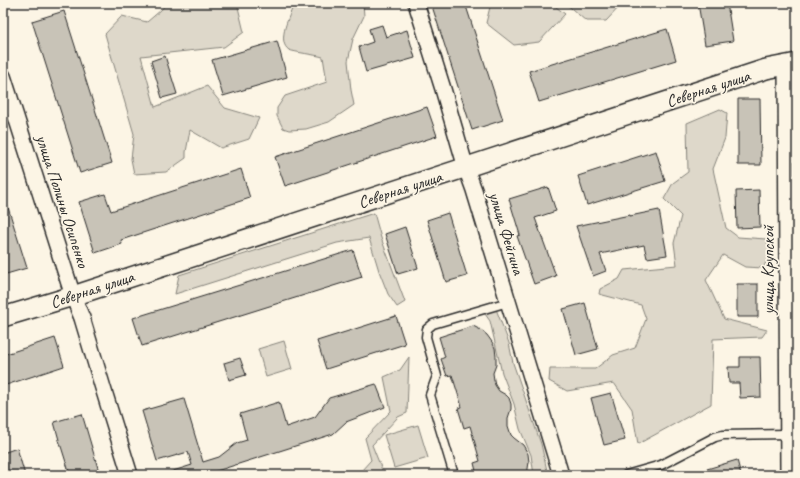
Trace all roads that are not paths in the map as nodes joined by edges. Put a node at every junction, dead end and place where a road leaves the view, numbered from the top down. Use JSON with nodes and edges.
{"nodes":[{"id":1,"x":416,"y":3,"type":"edge"},
{"id":2,"x":791,"y":64,"type":"edge"},
{"id":3,"x":3,"y":76,"type":"edge"},
{"id":4,"x":466,"y":168,"type":"junction"},
{"id":5,"x":73,"y":296,"type":"junction"},
{"id":6,"x":508,"y":302,"type":"junction"},
{"id":7,"x":3,"y":317,"type":"edge"},
{"id":8,"x":788,"y":434,"type":"junction"},
{"id":9,"x":130,"y":475,"type":"edge"},
{"id":10,"x":454,"y":475,"type":"edge"},
{"id":11,"x":561,"y":475,"type":"edge"},
{"id":12,"x":626,"y":475,"type":"edge"},
{"id":13,"x":788,"y":475,"type":"edge"}],
"edges":[{"from":1,"to":4,"type":"street","name":"улица Фейгина"},
{"from":2,"to":4,"type":"street","name":"Северная улица"},
{"from":2,"to":8,"type":"street","name":"улица Крупской"},
{"from":3,"to":5,"type":"street","name":"улица Полины Осипенко"},
{"from":4,"to":5,"type":"street","name":"Северная улица"},
{"from":4,"to":6,"type":"street","name":"улица Фейгина"},
{"from":5,"to":7,"type":"street","name":"Северная улица"},
{"from":5,"to":9,"type":"street","name":"улица Полины Осипенко"},
{"from":6,"to":10,"type":"lane"},
{"from":6,"to":11,"type":"street","name":"улица Фейгина"},
{"from":8,"to":12,"type":"lane"},
{"from":8,"to":13,"type":"street","name":"улица Крупской"}]}
